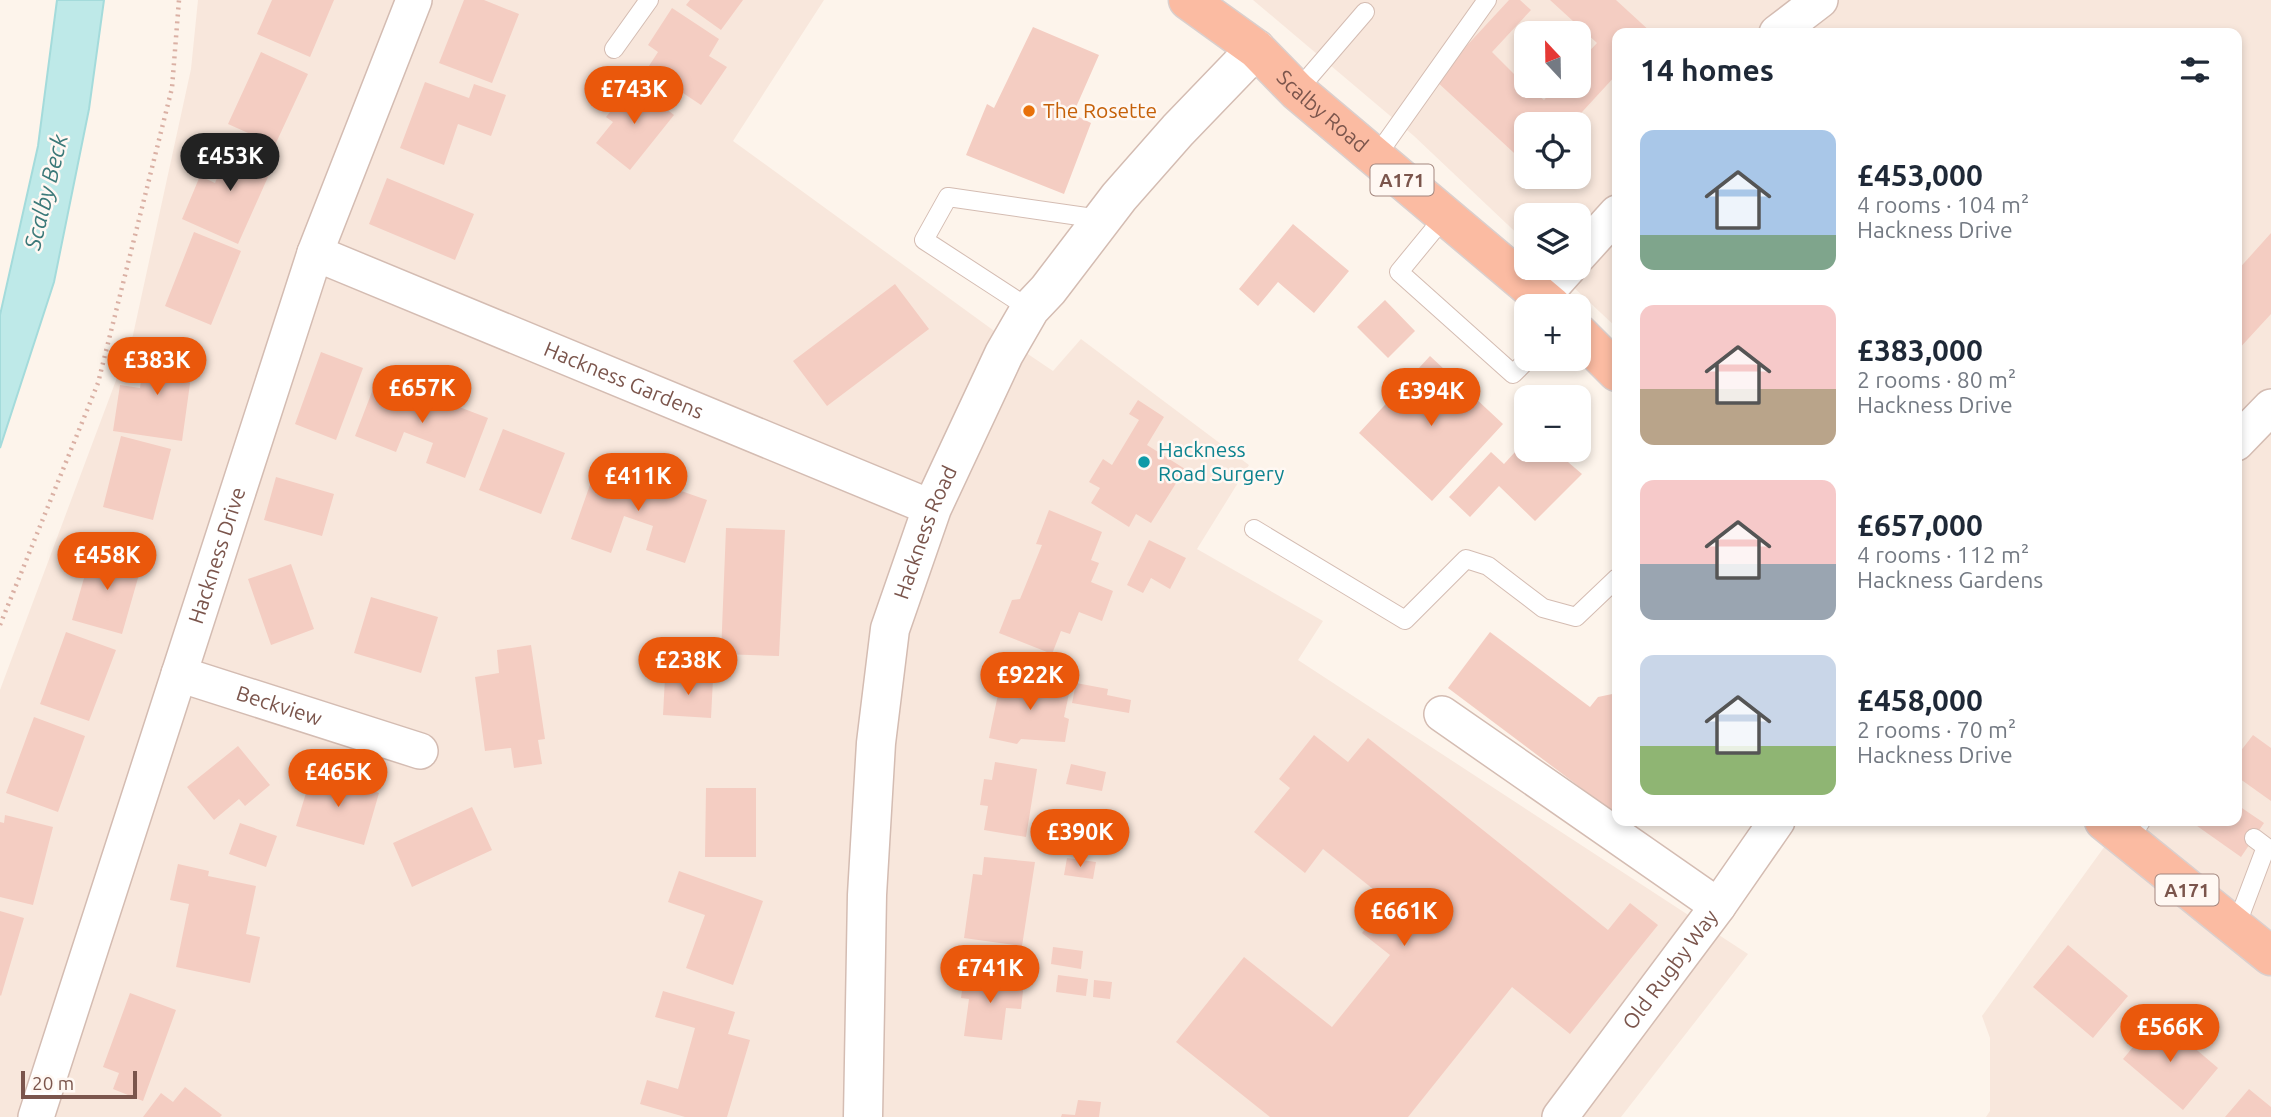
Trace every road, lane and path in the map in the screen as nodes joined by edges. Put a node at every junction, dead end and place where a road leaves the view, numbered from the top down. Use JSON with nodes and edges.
{"nodes":[{"id":1,"x":179,"y":0,"type":"edge"},
{"id":2,"x":414,"y":0,"type":"edge"},
{"id":3,"x":649,"y":0,"type":"edge"},
{"id":4,"x":1188,"y":0,"type":"edge"},
{"id":5,"x":1487,"y":0,"type":"edge"},
{"id":6,"x":1820,"y":0,"type":"edge"},
{"id":7,"x":1365,"y":12,"type":"dead end"},
{"id":8,"x":1785,"y":28,"type":"edge"},
{"id":9,"x":614,"y":49,"type":"dead end"},
{"id":10,"x":1256,"y":49,"type":"junction"},
{"id":11,"x":1297,"y":91,"type":"junction"},
{"id":12,"x":1375,"y":158,"type":"junction"},
{"id":13,"x":1445,"y":216,"type":"junction"},
{"id":14,"x":1100,"y":219,"type":"junction"},
{"id":15,"x":1612,"y":219,"type":"edge"},
{"id":16,"x":1591,"y":242,"type":"edge"},
{"id":17,"x":315,"y":253,"type":"junction"},
{"id":18,"x":1539,"y":294,"type":"edge"},
{"id":19,"x":1030,"y":309,"type":"junction"},
{"id":20,"x":1591,"y":346,"type":"edge"},
{"id":21,"x":1612,"y":367,"type":"edge"},
{"id":22,"x":1516,"y":371,"type":"edge"},
{"id":23,"x":2271,"y":407,"type":"edge"},
{"id":24,"x":2242,"y":437,"type":"edge"},
{"id":25,"x":932,"y":508,"type":"junction"},
{"id":26,"x":1254,"y":529,"type":"dead end"},
{"id":27,"x":1612,"y":583,"type":"edge"},
{"id":28,"x":0,"y":625,"type":"edge"},
{"id":29,"x":179,"y":674,"type":"junction"},
{"id":30,"x":1441,"y":714,"type":"dead end"},
{"id":31,"x":420,"y":751,"type":"dead end"},
{"id":32,"x":1774,"y":826,"type":"edge"},
{"id":33,"x":2124,"y":828,"type":"edge"},
{"id":34,"x":2254,"y":838,"type":"dead end"},
{"id":35,"x":1718,"y":906,"type":"junction"},
{"id":36,"x":2235,"y":929,"type":"junction"},
{"id":37,"x":2271,"y":956,"type":"edge"},
{"id":38,"x":36,"y":1117,"type":"edge"},
{"id":39,"x":863,"y":1117,"type":"edge"},
{"id":40,"x":1560,"y":1117,"type":"edge"}],
"edges":[{"from":1,"to":28,"type":"path"},
{"from":2,"to":17,"type":"street","name":"Hackness Drive"},
{"from":3,"to":9,"type":"lane"},
{"from":4,"to":10,"type":"highway","name":"Scalby Road","number":"A171"},
{"from":5,"to":12,"type":"lane"},
{"from":6,"to":8,"type":"street"},
{"from":7,"to":11,"type":"lane"},
{"from":10,"to":11,"type":"highway","name":"Scalby Road","number":"A171"},
{"from":10,"to":14,"type":"street","name":"Hackness Road"},
{"from":11,"to":12,"type":"highway","name":"Scalby Road","number":"A171"},
{"from":12,"to":13,"type":"highway","name":"Scalby Road","number":"A171"},
{"from":13,"to":18,"type":"highway","name":"Scalby Road","number":"A171"},
{"from":13,"to":22,"type":"lane"},
{"from":14,"to":19,"type":"street","name":"Hackness Road"},
{"from":14,"to":19,"type":"lane"},
{"from":15,"to":16,"type":"street"},
{"from":17,"to":25,"type":"street","name":"Hackness Gardens"},
{"from":17,"to":29,"type":"street","name":"Hackness Drive"},
{"from":19,"to":25,"type":"street","name":"Hackness Road"},
{"from":20,"to":21,"type":"highway"},
{"from":23,"to":24,"type":"street"},
{"from":25,"to":39,"type":"street","name":"Hackness Road"},
{"from":26,"to":27,"type":"lane"},
{"from":29,"to":31,"type":"street","name":"Beckview"},
{"from":29,"to":38,"type":"street","name":"Hackness Drive"},
{"from":30,"to":35,"type":"street"},
{"from":32,"to":35,"type":"street","name":"Old Rugby Way"},
{"from":33,"to":36,"type":"highway","number":"A171"},
{"from":34,"to":36,"type":"lane"},
{"from":35,"to":40,"type":"street","name":"Old Rugby Way"},
{"from":36,"to":37,"type":"highway","number":"A171"}]}
